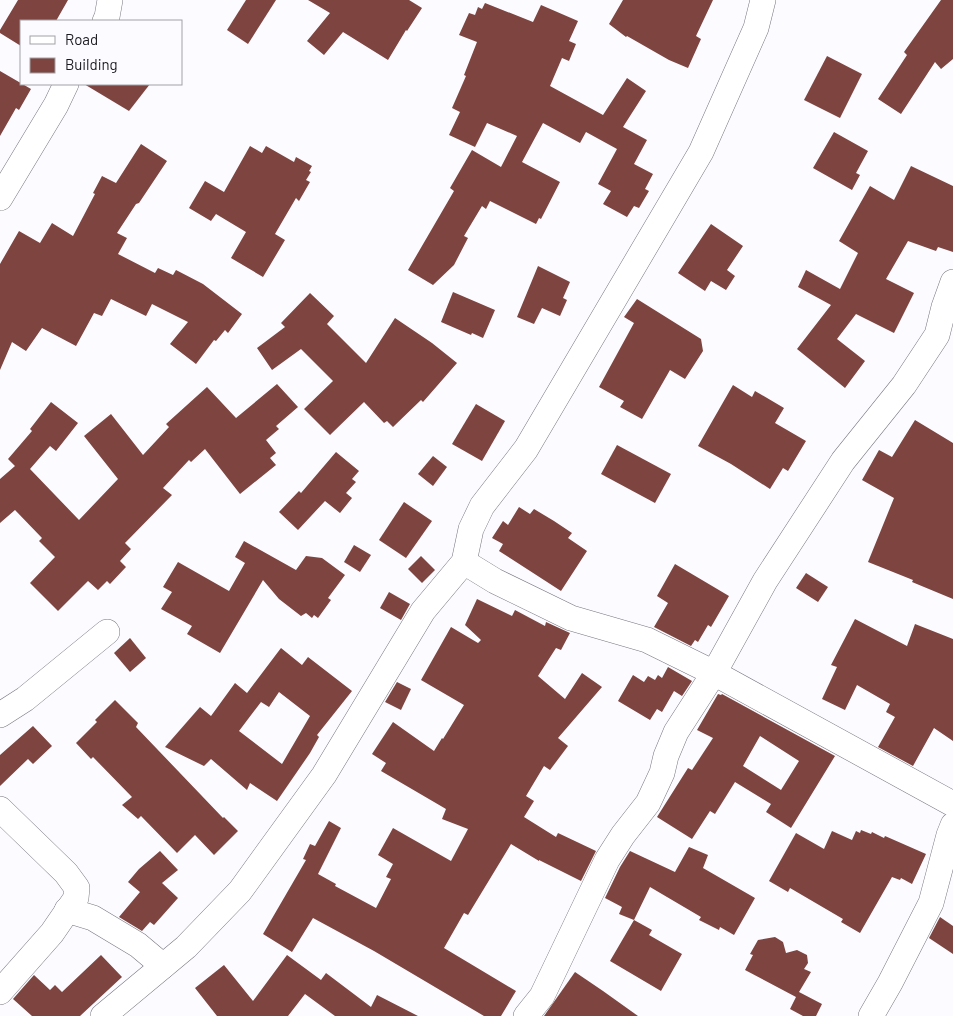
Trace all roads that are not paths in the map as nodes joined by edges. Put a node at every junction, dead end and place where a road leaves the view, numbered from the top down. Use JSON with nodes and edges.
{"nodes":[{"id":1,"x":110,"y":0,"type":"edge"},
{"id":2,"x":764,"y":0,"type":"edge"},
{"id":3,"x":105,"y":20,"type":"edge"},
{"id":4,"x":66,"y":85,"type":"edge"},
{"id":5,"x":0,"y":198,"type":"edge"},
{"id":6,"x":953,"y":282,"type":"edge"},
{"id":7,"x":464,"y":562,"type":"junction"},
{"id":8,"x":107,"y":632,"type":"dead end"},
{"id":9,"x":714,"y":673,"type":"junction"},
{"id":10,"x":0,"y":715,"type":"edge"},
{"id":11,"x":953,"y":804,"type":"edge"},
{"id":12,"x":0,"y":809,"type":"edge"},
{"id":13,"x":953,"y":825,"type":"edge"},
{"id":14,"x":67,"y":910,"type":"junction"},
{"id":15,"x":163,"y":966,"type":"junction"},
{"id":16,"x":0,"y":992,"type":"edge"},
{"id":17,"x":103,"y":1016,"type":"edge"},
{"id":18,"x":526,"y":1016,"type":"edge"},
{"id":19,"x":871,"y":1016,"type":"edge"}],
"edges":[{"from":1,"to":3,"type":"street"},
{"from":2,"to":7,"type":"street"},
{"from":4,"to":5,"type":"street"},
{"from":6,"to":9,"type":"street"},
{"from":7,"to":9,"type":"street"},
{"from":7,"to":15,"type":"street"},
{"from":8,"to":10,"type":"street"},
{"from":9,"to":11,"type":"street"},
{"from":9,"to":18,"type":"street"},
{"from":12,"to":14,"type":"street"},
{"from":13,"to":19,"type":"street"},
{"from":14,"to":15,"type":"street"},
{"from":14,"to":16,"type":"street"},
{"from":15,"to":17,"type":"street"}]}
